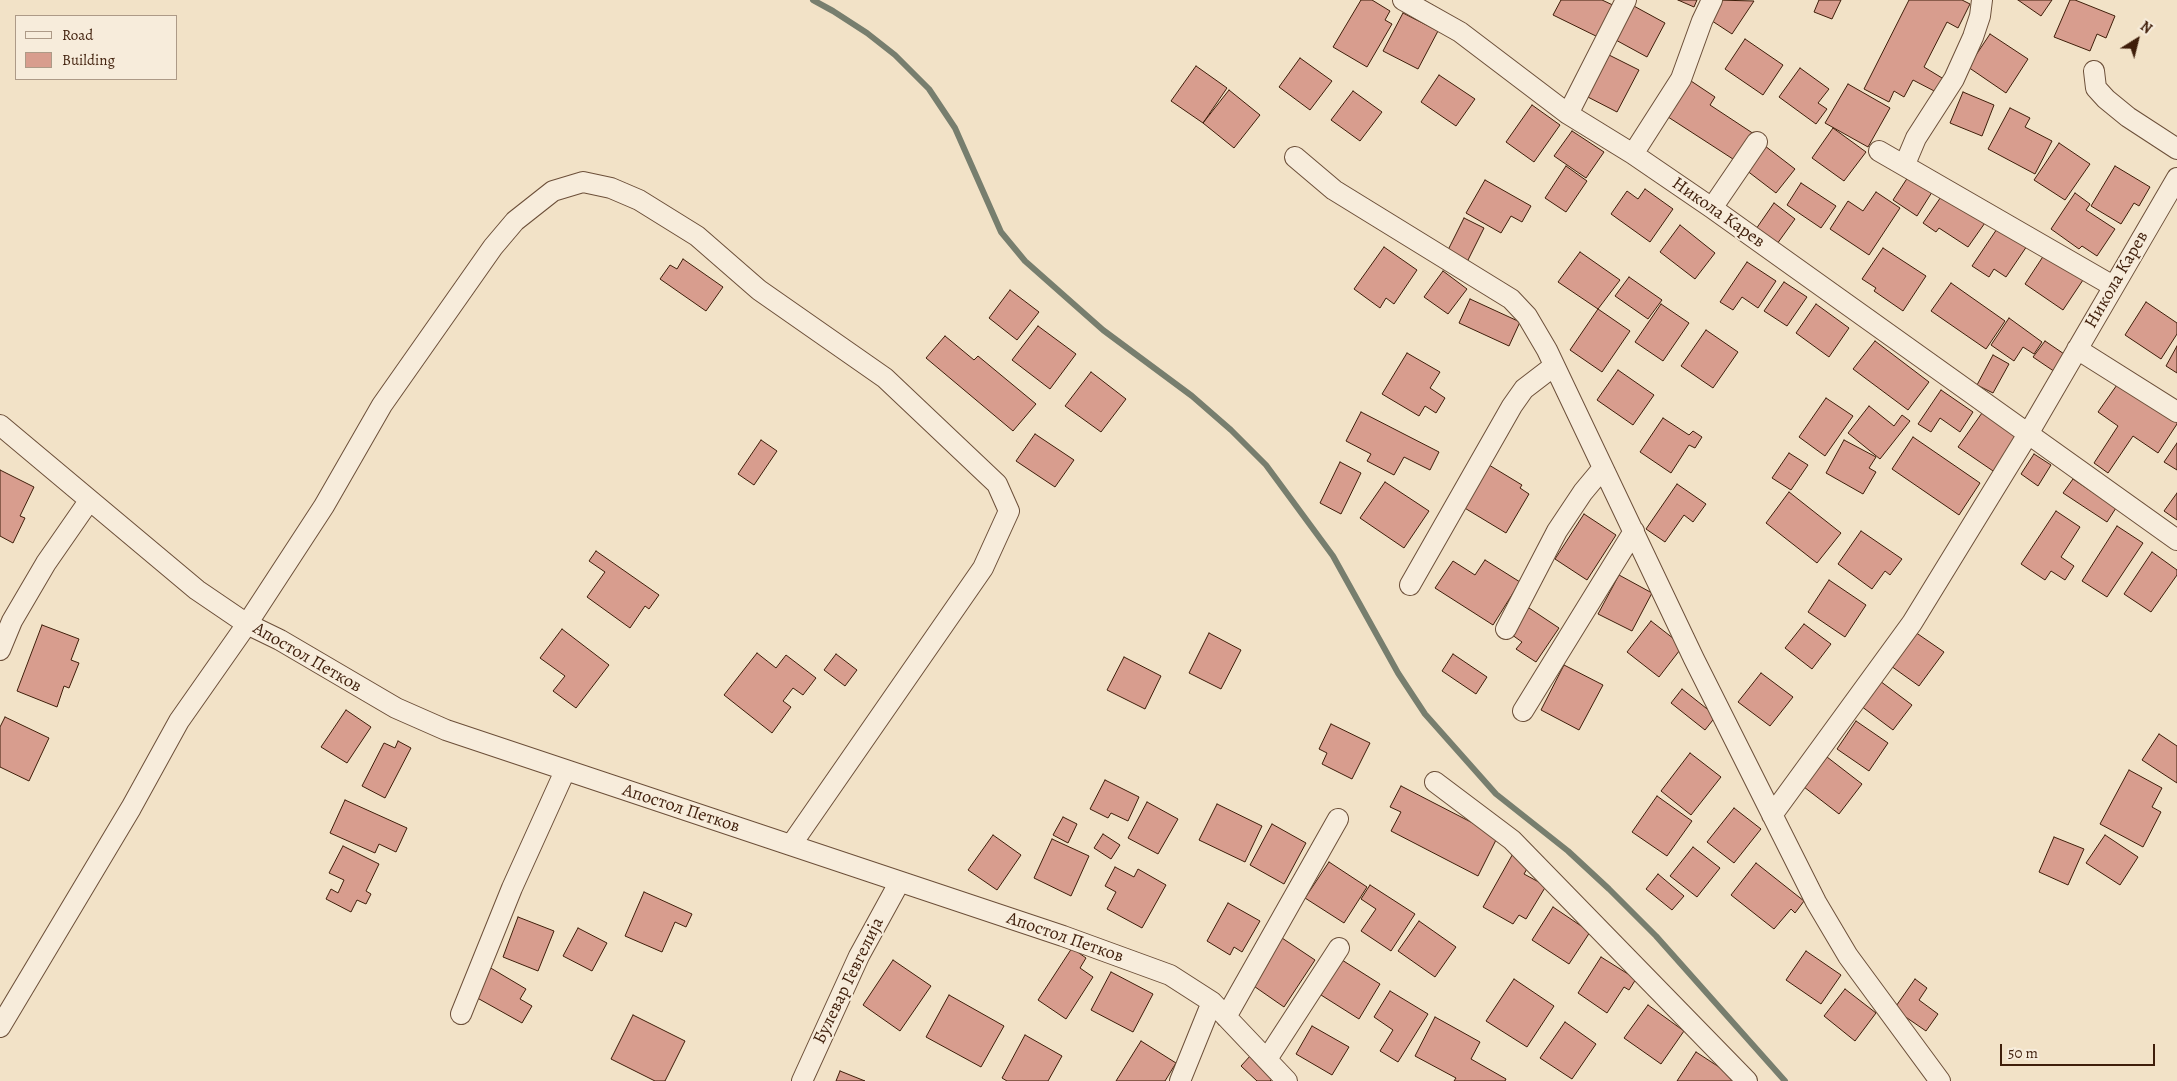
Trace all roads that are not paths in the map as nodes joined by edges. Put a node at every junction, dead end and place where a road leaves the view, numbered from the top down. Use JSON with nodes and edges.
{"nodes":[{"id":1,"x":1403,"y":0,"type":"edge"},
{"id":2,"x":1626,"y":0,"type":"edge"},
{"id":3,"x":1712,"y":0,"type":"edge"},
{"id":4,"x":1982,"y":0,"type":"edge"},
{"id":5,"x":2094,"y":71,"type":"dead end"},
{"id":6,"x":1568,"y":114,"type":"junction"},
{"id":7,"x":1757,"y":142,"type":"dead end"},
{"id":8,"x":2177,"y":149,"type":"edge"},
{"id":9,"x":1879,"y":150,"type":"dead end"},
{"id":10,"x":1633,"y":154,"type":"junction"},
{"id":11,"x":1296,"y":158,"type":"dead end"},
{"id":12,"x":1905,"y":164,"type":"junction"},
{"id":13,"x":2177,"y":178,"type":"edge"},
{"id":14,"x":1712,"y":208,"type":"junction"},
{"id":15,"x":2113,"y":286,"type":"junction"},
{"id":16,"x":2077,"y":349,"type":"junction"},
{"id":17,"x":1554,"y":366,"type":"junction"},
{"id":18,"x":2177,"y":412,"type":"edge"},
{"id":19,"x":0,"y":425,"type":"edge"},
{"id":20,"x":2028,"y":434,"type":"junction"},
{"id":21,"x":1603,"y":468,"type":"junction"},
{"id":22,"x":89,"y":500,"type":"junction"},
{"id":23,"x":1634,"y":531,"type":"junction"},
{"id":24,"x":2177,"y":540,"type":"edge"},
{"id":25,"x":1410,"y":585,"type":"dead end"},
{"id":26,"x":248,"y":624,"type":"junction"},
{"id":27,"x":1506,"y":629,"type":"dead end"},
{"id":28,"x":0,"y":650,"type":"edge"},
{"id":29,"x":1523,"y":711,"type":"dead end"},
{"id":30,"x":565,"y":771,"type":"junction"},
{"id":31,"x":1435,"y":782,"type":"dead end"},
{"id":32,"x":1772,"y":815,"type":"junction"},
{"id":33,"x":1338,"y":819,"type":"dead end"},
{"id":34,"x":791,"y":845,"type":"junction"},
{"id":35,"x":899,"y":883,"type":"junction"},
{"id":36,"x":1339,"y":948,"type":"dead end"},
{"id":37,"x":1212,"y":1002,"type":"junction"},
{"id":38,"x":461,"y":1014,"type":"dead end"},
{"id":39,"x":1226,"y":1017,"type":"junction"},
{"id":40,"x":0,"y":1026,"type":"edge"},
{"id":41,"x":1266,"y":1059,"type":"junction"},
{"id":42,"x":802,"y":1081,"type":"edge"},
{"id":43,"x":1180,"y":1081,"type":"edge"},
{"id":44,"x":1287,"y":1081,"type":"edge"},
{"id":45,"x":1747,"y":1081,"type":"edge"},
{"id":46,"x":1940,"y":1081,"type":"edge"}],
"edges":[{"from":1,"to":6,"type":"street","name":"Никола Карев"},
{"from":2,"to":6,"type":"street"},
{"from":3,"to":10,"type":"street"},
{"from":4,"to":12,"type":"street"},
{"from":5,"to":8,"type":"street"},
{"from":6,"to":10,"type":"street","name":"Никола Карев"},
{"from":7,"to":14,"type":"street"},
{"from":9,"to":12,"type":"street"},
{"from":10,"to":14,"type":"street","name":"Никола Карев"},
{"from":11,"to":17,"type":"street"},
{"from":12,"to":15,"type":"street"},
{"from":13,"to":15,"type":"street","name":"Никола Карев"},
{"from":14,"to":20,"type":"street","name":"Никола Карев"},
{"from":15,"to":16,"type":"street","name":"Никола Карев"},
{"from":16,"to":18,"type":"street"},
{"from":16,"to":20,"type":"street","name":"Никола Карев"},
{"from":17,"to":21,"type":"street"},
{"from":17,"to":25,"type":"street"},
{"from":19,"to":22,"type":"street","name":"Апостол Петков"},
{"from":20,"to":24,"type":"street","name":"Никола Карев"},
{"from":20,"to":32,"type":"street"},
{"from":21,"to":23,"type":"street"},
{"from":21,"to":27,"type":"street"},
{"from":22,"to":26,"type":"street","name":"Апостол Петков"},
{"from":22,"to":28,"type":"street"},
{"from":23,"to":29,"type":"street"},
{"from":23,"to":32,"type":"street"},
{"from":26,"to":30,"type":"street","name":"Апостол Петков"},
{"from":26,"to":34,"type":"street"},
{"from":26,"to":40,"type":"street"},
{"from":30,"to":34,"type":"street","name":"Апостол Петков"},
{"from":30,"to":38,"type":"street"},
{"from":31,"to":45,"type":"street"},
{"from":32,"to":46,"type":"street"},
{"from":33,"to":39,"type":"street"},
{"from":34,"to":35,"type":"street","name":"Апостол Петков"},
{"from":35,"to":37,"type":"street","name":"Апостол Петков"},
{"from":35,"to":42,"type":"street","name":"Булевар Гевгелија"},
{"from":36,"to":41,"type":"street"},
{"from":37,"to":39,"type":"street","name":"Апостол Петков"},
{"from":37,"to":43,"type":"street"},
{"from":39,"to":41,"type":"street","name":"Апостол Петков"},
{"from":41,"to":44,"type":"street","name":"Апостол Петков"}]}
